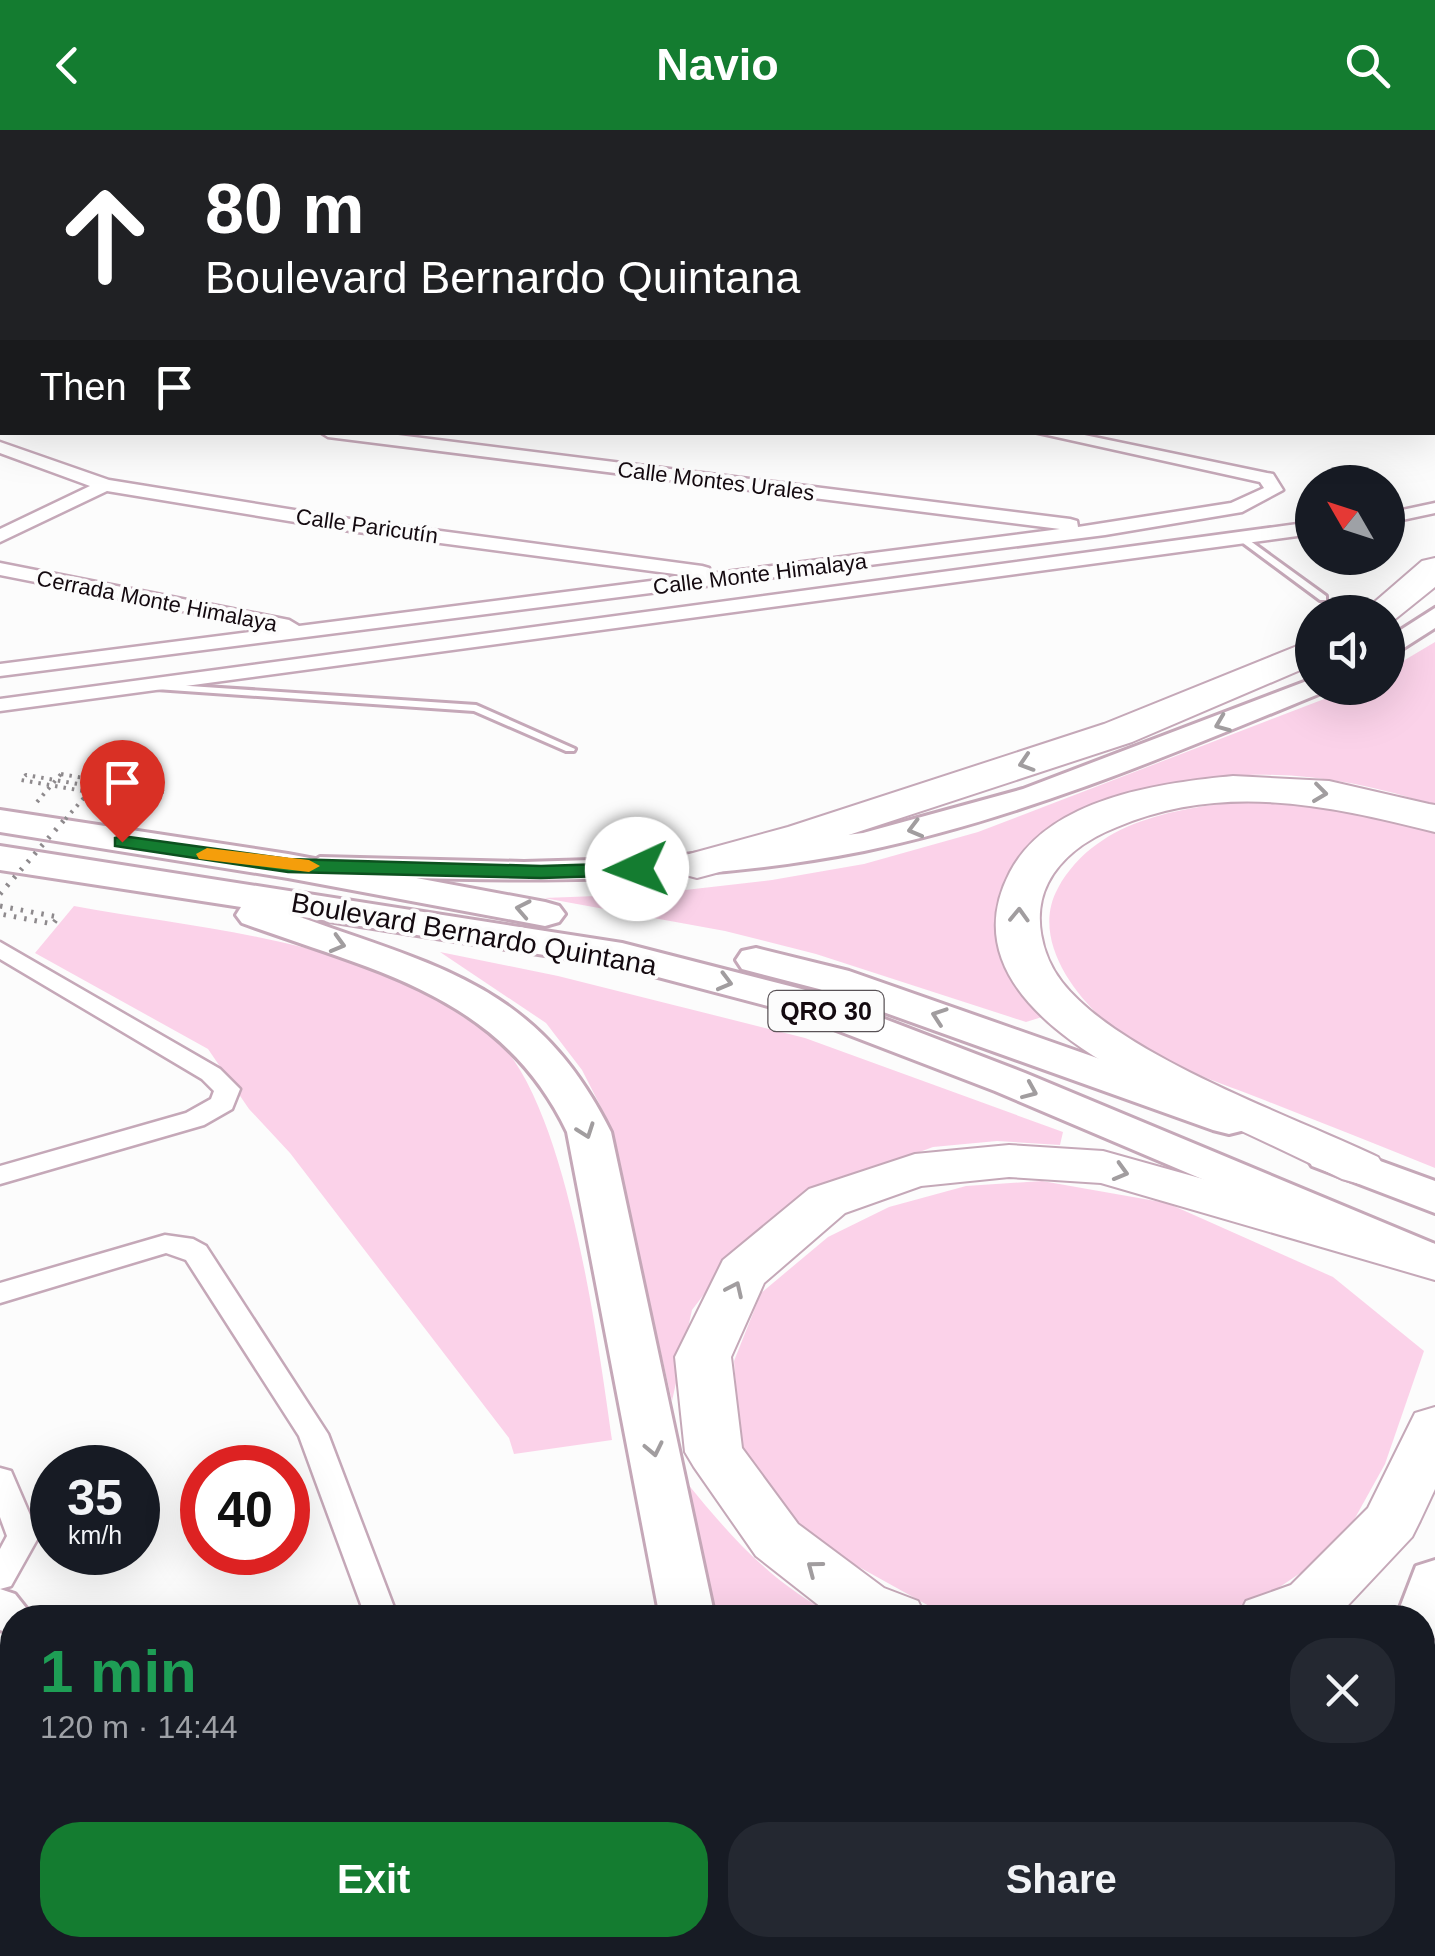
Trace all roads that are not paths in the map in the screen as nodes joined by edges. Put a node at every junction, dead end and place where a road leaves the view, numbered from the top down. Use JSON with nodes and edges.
{"nodes":[{"id":1,"x":352,"y":435,"type":"edge"},
{"id":2,"x":1102,"y":437,"type":"edge"},
{"id":3,"x":0,"y":448,"type":"edge"},
{"id":4,"x":105,"y":485,"type":"junction"},
{"id":5,"x":1435,"y":508,"type":"edge"},
{"id":6,"x":1405,"y":514,"type":"edge"},
{"id":7,"x":1105,"y":529,"type":"junction"},
{"id":8,"x":1295,"y":530,"type":"edge"},
{"id":9,"x":0,"y":536,"type":"edge"},
{"id":10,"x":1242,"y":538,"type":"junction"},
{"id":11,"x":0,"y":569,"type":"edge"},
{"id":12,"x":1435,"y":569,"type":"edge"},
{"id":13,"x":740,"y":576,"type":"junction"},
{"id":14,"x":1319,"y":595,"type":"edge"},
{"id":15,"x":1402,"y":595,"type":"edge"},
{"id":16,"x":1435,"y":616,"type":"edge"},
{"id":17,"x":315,"y":631,"type":"junction"},
{"id":18,"x":1405,"y":638,"type":"edge"},
{"id":19,"x":1295,"y":658,"type":"edge"},
{"id":20,"x":0,"y":670,"type":"edge"},
{"id":21,"x":152,"y":687,"type":"junction"},
{"id":22,"x":1295,"y":694,"type":"edge"},
{"id":23,"x":0,"y":705,"type":"edge"},
{"id":24,"x":570,"y":749,"type":"dead end"},
{"id":25,"x":1435,"y":819,"type":"edge"},
{"id":26,"x":4,"y":830,"type":"edge"},
{"id":27,"x":698,"y":865,"type":"junction"},
{"id":28,"x":288,"y":866,"type":"junction"},
{"id":29,"x":181,"y":886,"type":"junction"},
{"id":30,"x":0,"y":949,"type":"edge"},
{"id":31,"x":1360,"y":1168,"type":"junction"},
{"id":32,"x":0,"y":1175,"type":"edge"},
{"id":33,"x":1435,"y":1198,"type":"edge"},
{"id":34,"x":1435,"y":1262,"type":"edge"},
{"id":35,"x":0,"y":1293,"type":"edge"},
{"id":36,"x":1435,"y":1427,"type":"edge"},
{"id":37,"x":0,"y":1479,"type":"edge"},
{"id":38,"x":0,"y":1577,"type":"edge"},
{"id":39,"x":1435,"y":1580,"type":"edge"},
{"id":40,"x":377,"y":1605,"type":"edge"},
{"id":41,"x":685,"y":1605,"type":"edge"},
{"id":42,"x":862,"y":1605,"type":"edge"},
{"id":43,"x":1304,"y":1605,"type":"edge"},
{"id":44,"x":1427,"y":1605,"type":"edge"}],
"edges":[{"from":1,"to":7,"type":"street","name":"Calle Montes Urales"},
{"from":2,"to":7,"type":"street","name":"Calle Monte Himalaya"},
{"from":3,"to":4,"type":"street","name":"Calle Paricutín"},
{"from":4,"to":9,"type":"street"},
{"from":4,"to":13,"type":"street","name":"Calle Paricutín"},
{"from":5,"to":6,"type":"street"},
{"from":7,"to":13,"type":"street","name":"Calle Monte Himalaya"},
{"from":8,"to":10,"type":"street"},
{"from":10,"to":14,"type":"lane"},
{"from":10,"to":21,"type":"street"},
{"from":11,"to":17,"type":"street","name":"Cerrada Monte Himalaya"},
{"from":12,"to":15,"type":"highway"},
{"from":13,"to":17,"type":"street","name":"Calle Monte Himalaya"},
{"from":16,"to":18,"type":"street"},
{"from":17,"to":20,"type":"street","name":"Calle Monte Himalaya"},
{"from":19,"to":27,"type":"highway","one_way":true},
{"from":21,"to":23,"type":"street"},
{"from":21,"to":24,"type":"lane"},
{"from":22,"to":27,"type":"street","one_way":true},
{"from":31,"to":25,"type":"highway","one_way":true},
{"from":26,"to":28,"type":"highway","name":"Boulevard Bernardo Quintana","number":"QRO 30"},
{"from":26,"to":29,"type":"highway","name":"Boulevard Bernardo Quintana","number":"QRO 30"},
{"from":27,"to":28,"type":"street"},
{"from":31,"to":28,"type":"highway","name":"Boulevard Bernardo Quintana","number":"QRO 30","one_way":true},
{"from":29,"to":34,"type":"highway","name":"Boulevard Bernardo Quintana","number":"QRO 30","one_way":true},
{"from":29,"to":41,"type":"highway","one_way":true},
{"from":30,"to":32,"type":"street"},
{"from":31,"to":33,"type":"highway","name":"Boulevard Bernardo Quintana","number":"QRO 30"},
{"from":42,"to":34,"type":"highway","one_way":true},
{"from":35,"to":40,"type":"street"},
{"from":36,"to":43,"type":"highway"},
{"from":37,"to":38,"type":"street"},
{"from":39,"to":44,"type":"highway"}]}
